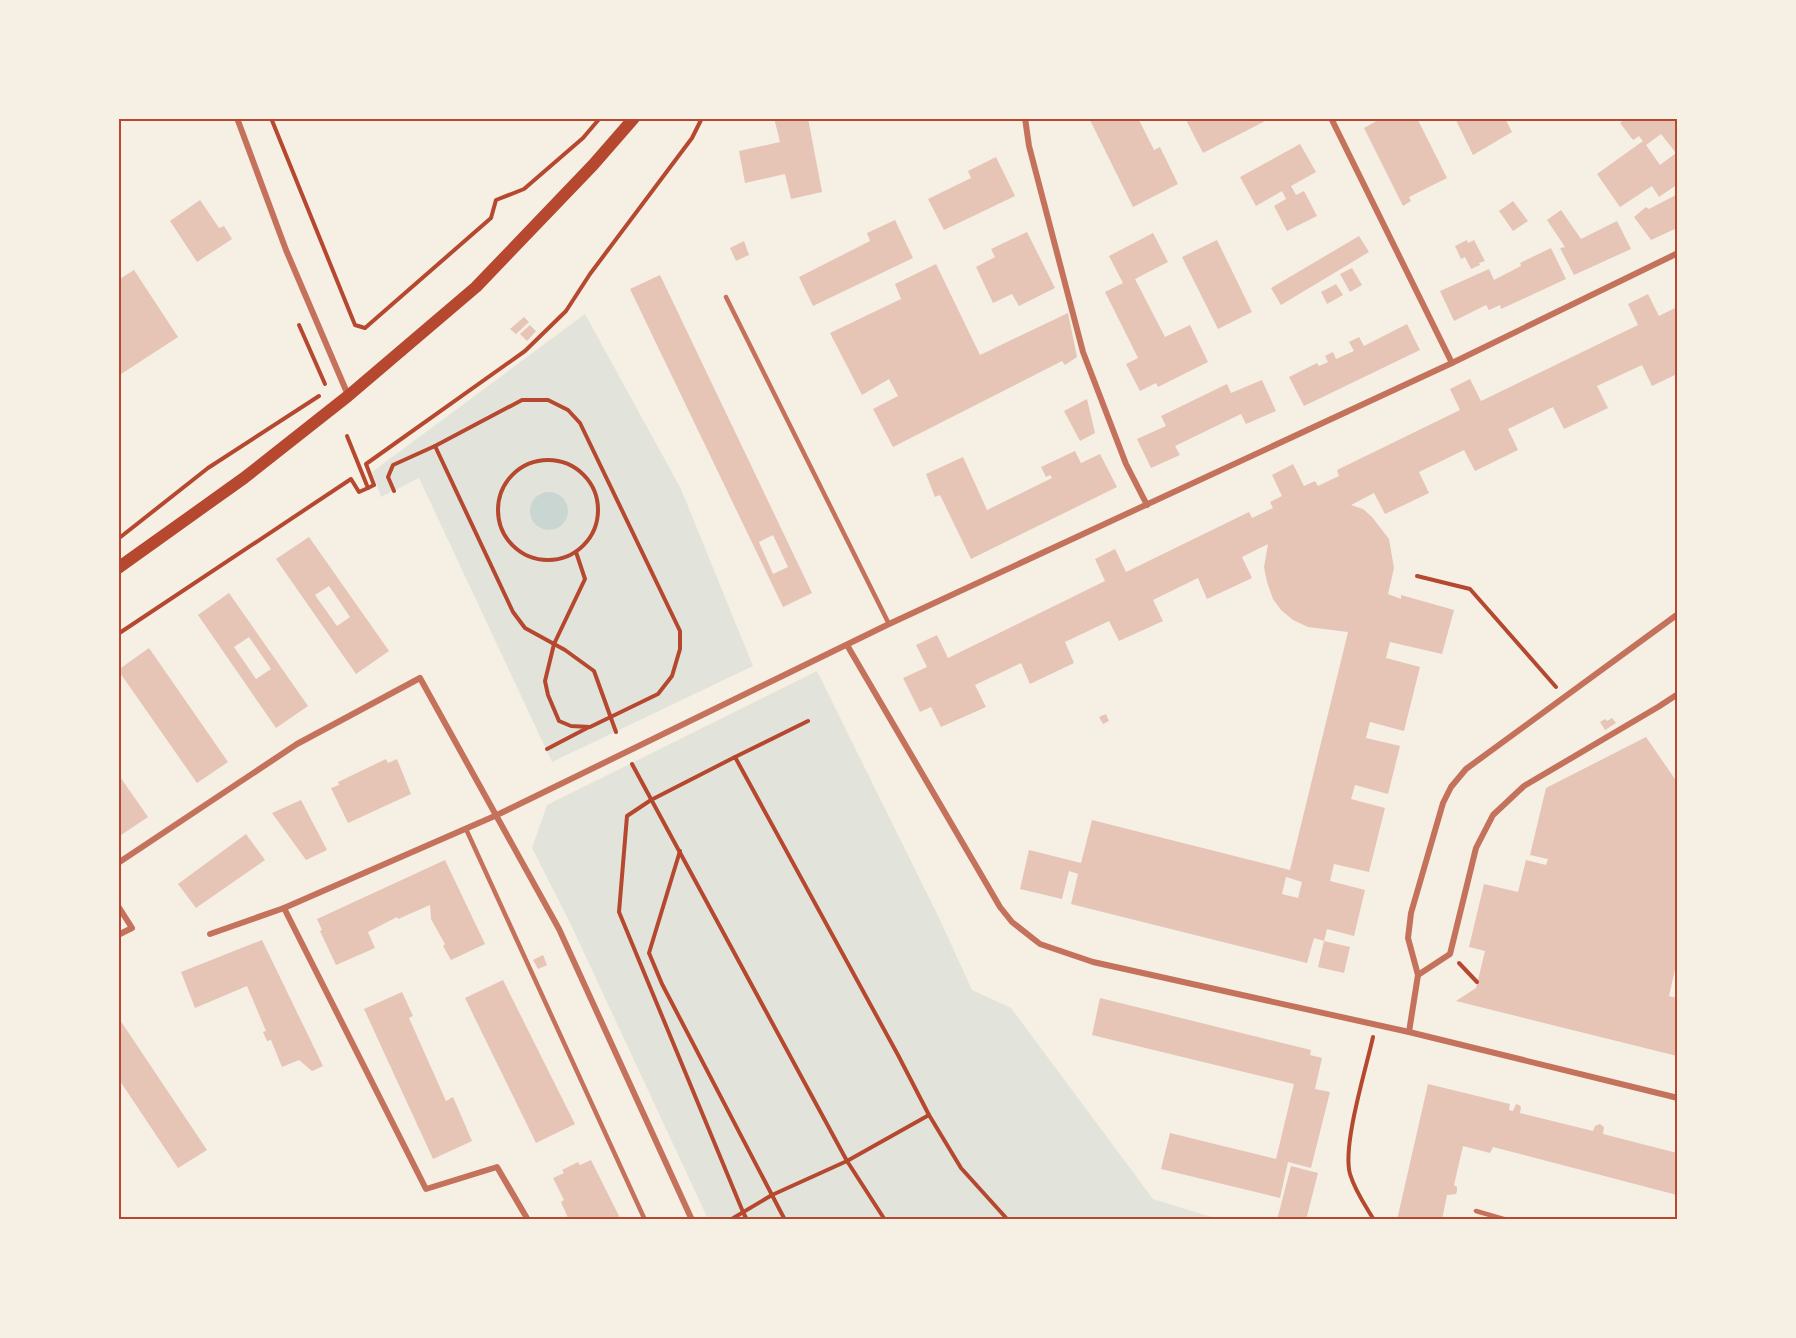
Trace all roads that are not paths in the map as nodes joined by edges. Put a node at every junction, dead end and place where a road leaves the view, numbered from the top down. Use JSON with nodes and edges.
{"nodes":[{"id":1,"x":237,"y":118,"type":"edge"},
{"id":2,"x":634,"y":118,"type":"edge"},
{"id":3,"x":1025,"y":118,"type":"edge"},
{"id":4,"x":1331,"y":118,"type":"edge"},
{"id":5,"x":1677,"y":253,"type":"edge"},
{"id":6,"x":726,"y":297,"type":"dead end"},
{"id":7,"x":1452,"y":363,"type":"junction"},
{"id":8,"x":348,"y":396,"type":"junction"},
{"id":9,"x":1147,"y":505,"type":"junction"},
{"id":10,"x":118,"y":568,"type":"edge"},
{"id":11,"x":1677,"y":614,"type":"edge"},
{"id":12,"x":889,"y":624,"type":"junction"},
{"id":13,"x":847,"y":645,"type":"junction"},
{"id":14,"x":1677,"y":694,"type":"edge"},
{"id":15,"x":497,"y":815,"type":"junction"},
{"id":16,"x":466,"y":829,"type":"junction"},
{"id":17,"x":118,"y":863,"type":"edge"},
{"id":18,"x":118,"y":906,"type":"edge"},
{"id":19,"x":284,"y":908,"type":"junction"},
{"id":20,"x":210,"y":934,"type":"dead end"},
{"id":21,"x":118,"y":935,"type":"edge"},
{"id":22,"x":1418,"y":975,"type":"junction"},
{"id":23,"x":1409,"y":1032,"type":"junction"},
{"id":24,"x":1677,"y":1098,"type":"edge"},
{"id":25,"x":1476,"y":1211,"type":"dead end"},
{"id":26,"x":528,"y":1220,"type":"edge"},
{"id":27,"x":645,"y":1220,"type":"edge"},
{"id":28,"x":692,"y":1220,"type":"edge"},
{"id":29,"x":1507,"y":1220,"type":"edge"}],
"edges":[{"from":1,"to":8,"type":"street"},
{"from":2,"to":8,"type":"main road"},
{"from":3,"to":9,"type":"street"},
{"from":4,"to":7,"type":"street"},
{"from":5,"to":7,"type":"street"},
{"from":6,"to":12,"type":"lane"},
{"from":7,"to":9,"type":"street"},
{"from":8,"to":10,"type":"main road"},
{"from":9,"to":12,"type":"street"},
{"from":11,"to":22,"type":"street"},
{"from":12,"to":13,"type":"street"},
{"from":13,"to":15,"type":"street"},
{"from":13,"to":23,"type":"street"},
{"from":14,"to":22,"type":"street"},
{"from":15,"to":16,"type":"street"},
{"from":15,"to":17,"type":"street"},
{"from":15,"to":28,"type":"street"},
{"from":16,"to":19,"type":"street"},
{"from":16,"to":27,"type":"lane"},
{"from":18,"to":21,"type":"street"},
{"from":19,"to":20,"type":"street"},
{"from":19,"to":26,"type":"street"},
{"from":22,"to":23,"type":"street"},
{"from":23,"to":24,"type":"street"},
{"from":25,"to":29,"type":"lane"}]}
